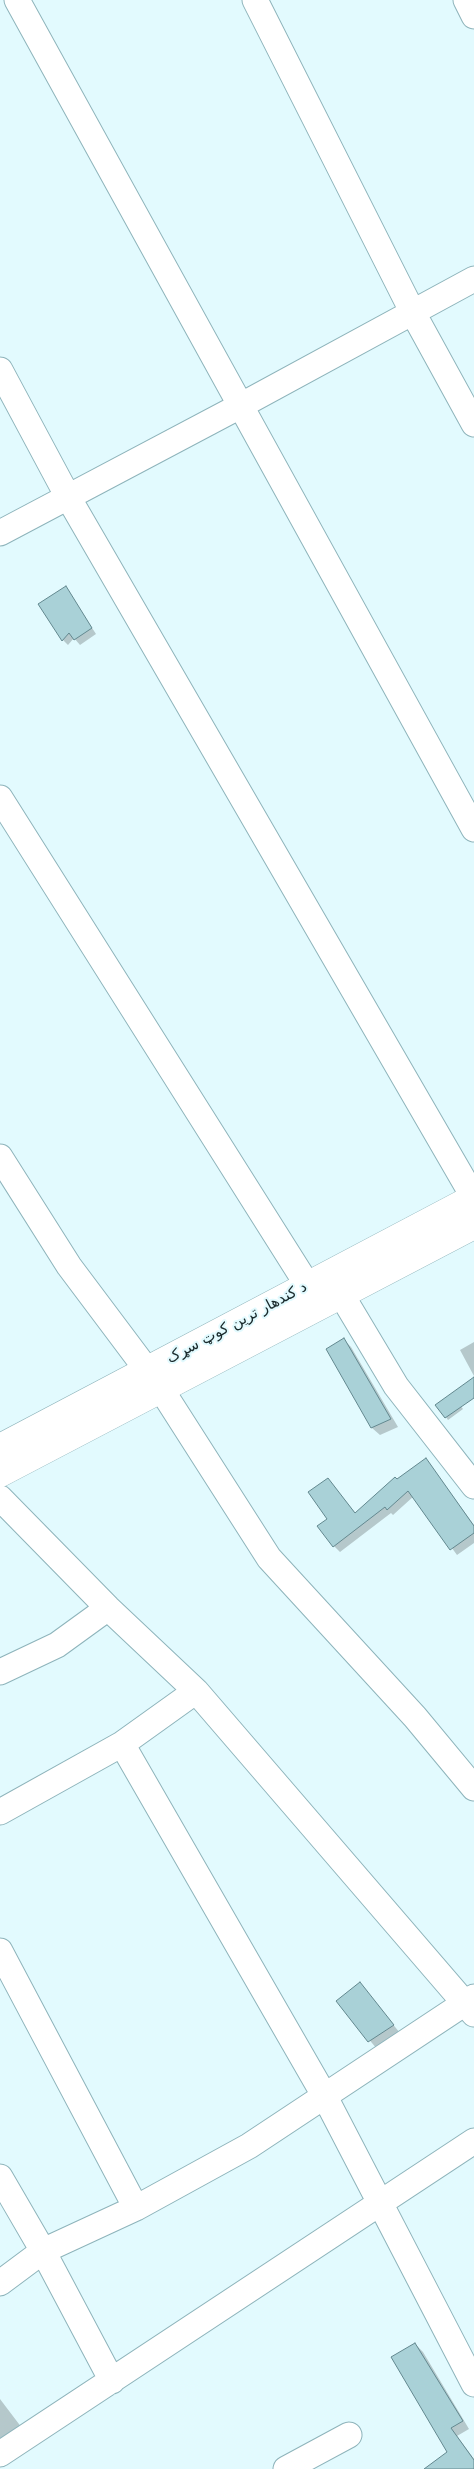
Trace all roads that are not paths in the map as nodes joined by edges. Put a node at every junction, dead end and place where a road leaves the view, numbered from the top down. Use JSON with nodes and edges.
{"nodes":[{"id":1,"x":17,"y":0,"type":"edge"},
{"id":2,"x":255,"y":0,"type":"edge"},
{"id":3,"x":466,"y":0,"type":"edge"},
{"id":4,"x":474,"y":16,"type":"edge"},
{"id":5,"x":474,"y":279,"type":"edge"},
{"id":6,"x":412,"y":311,"type":"junction"},
{"id":7,"x":0,"y":370,"type":"edge"},
{"id":8,"x":240,"y":406,"type":"junction"},
{"id":9,"x":474,"y":424,"type":"edge"},
{"id":10,"x":68,"y":497,"type":"junction"},
{"id":11,"x":0,"y":533,"type":"edge"},
{"id":12,"x":0,"y":798,"type":"edge"},
{"id":13,"x":474,"y":829,"type":"edge"},
{"id":14,"x":0,"y":1157,"type":"edge"},
{"id":15,"x":474,"y":1198,"type":"edge"},
{"id":16,"x":474,"y":1225,"type":"edge"},
{"id":17,"x":383,"y":1259,"type":"junction"},
{"id":18,"x":308,"y":1286,"type":"junction"},
{"id":19,"x":341,"y":1294,"type":"junction"},
{"id":20,"x":154,"y":1380,"type":"junction"},
{"id":21,"x":0,"y":1448,"type":"edge"},
{"id":22,"x":0,"y":1473,"type":"edge"},
{"id":23,"x":474,"y":1486,"type":"edge"},
{"id":24,"x":0,"y":1498,"type":"edge"},
{"id":25,"x":108,"y":1608,"type":"junction"},
{"id":26,"x":0,"y":1672,"type":"edge"},
{"id":27,"x":196,"y":1690,"type":"junction"},
{"id":28,"x":122,"y":1744,"type":"junction"},
{"id":29,"x":474,"y":1788,"type":"edge"},
{"id":30,"x":0,"y":1812,"type":"edge"},
{"id":31,"x":0,"y":1951,"type":"edge"},
{"id":32,"x":471,"y":2005,"type":"edge"},
{"id":33,"x":324,"y":2095,"type":"junction"},
{"id":34,"x":474,"y":2141,"type":"edge"},
{"id":35,"x":0,"y":2177,"type":"edge"},
{"id":36,"x":380,"y":2204,"type":"junction"},
{"id":37,"x":136,"y":2208,"type":"junction"},
{"id":38,"x":43,"y":2251,"type":"junction"},
{"id":39,"x":0,"y":2283,"type":"edge"},
{"id":40,"x":112,"y":2381,"type":"junction"},
{"id":41,"x":474,"y":2384,"type":"edge"},
{"id":42,"x":349,"y":2435,"type":"dead end"},
{"id":43,"x":0,"y":2454,"type":"edge"},
{"id":44,"x":286,"y":2469,"type":"edge"}],
"edges":[{"from":1,"to":8,"type":"street"},
{"from":2,"to":6,"type":"street"},
{"from":3,"to":4,"type":"street"},
{"from":5,"to":6,"type":"street"},
{"from":6,"to":8,"type":"street"},
{"from":6,"to":9,"type":"street"},
{"from":7,"to":10,"type":"street"},
{"from":8,"to":10,"type":"street"},
{"from":8,"to":13,"type":"street"},
{"from":10,"to":11,"type":"street"},
{"from":10,"to":15,"type":"street"},
{"from":12,"to":18,"type":"street"},
{"from":14,"to":20,"type":"street"},
{"from":15,"to":17,"type":"main road","name":"د کندهار ترين کوټ سړک"},
{"from":16,"to":17,"type":"main road","name":"د کندهار ترين کوټ سړک"},
{"from":17,"to":18,"type":"main road","name":"د کندهار ترين کوټ سړک"},
{"from":17,"to":19,"type":"main road","name":"د کندهار ترين کوټ سړک"},
{"from":18,"to":20,"type":"main road","name":"د کندهار ترين کوټ سړک"},
{"from":19,"to":20,"type":"main road","name":"د کندهار ترين کوټ سړک"},
{"from":19,"to":23,"type":"street"},
{"from":20,"to":21,"type":"main road","name":"د کندهار ترين کوټ سړک"},
{"from":20,"to":22,"type":"main road","name":"د کندهار ترين کوټ سړک"},
{"from":20,"to":29,"type":"street"},
{"from":24,"to":25,"type":"street"},
{"from":25,"to":26,"type":"street"},
{"from":25,"to":27,"type":"street"},
{"from":27,"to":28,"type":"street"},
{"from":27,"to":32,"type":"street"},
{"from":28,"to":30,"type":"street"},
{"from":28,"to":33,"type":"street"},
{"from":31,"to":37,"type":"street"},
{"from":32,"to":33,"type":"street"},
{"from":33,"to":36,"type":"street"},
{"from":33,"to":37,"type":"street"},
{"from":34,"to":36,"type":"street"},
{"from":35,"to":38,"type":"street"},
{"from":36,"to":40,"type":"street"},
{"from":36,"to":41,"type":"street"},
{"from":37,"to":38,"type":"street"},
{"from":38,"to":39,"type":"street"},
{"from":38,"to":40,"type":"street"},
{"from":40,"to":43,"type":"street"},
{"from":42,"to":44,"type":"street"}]}
